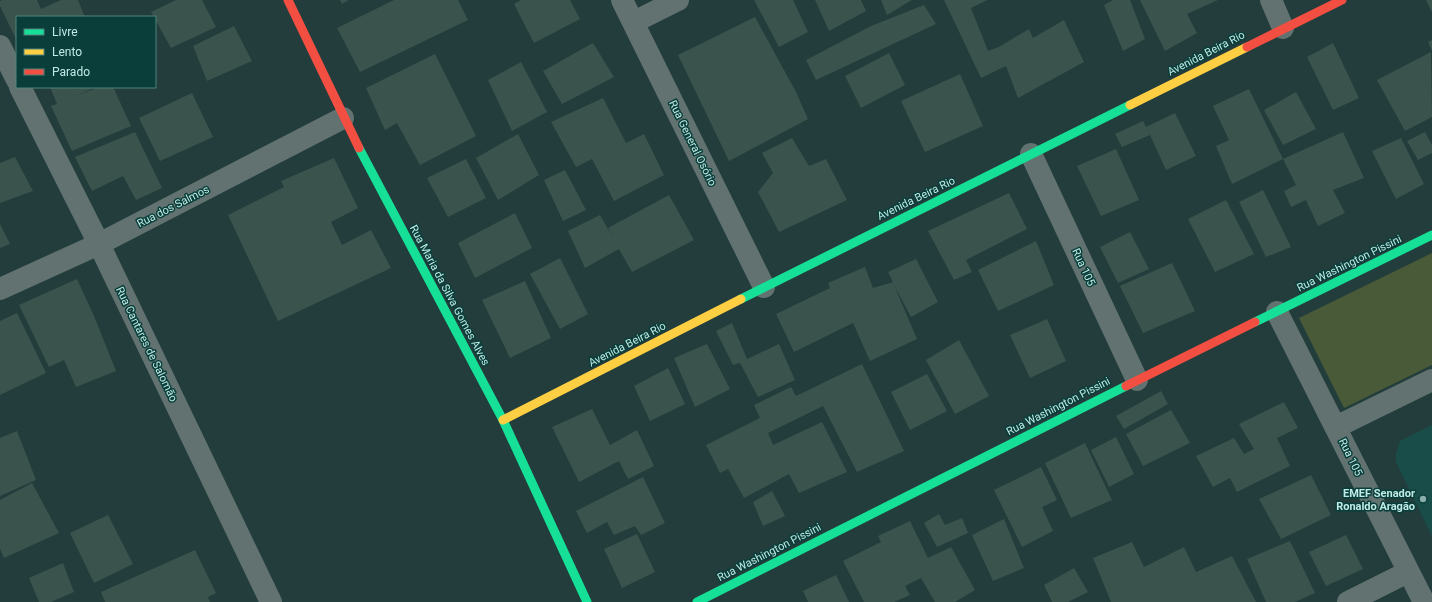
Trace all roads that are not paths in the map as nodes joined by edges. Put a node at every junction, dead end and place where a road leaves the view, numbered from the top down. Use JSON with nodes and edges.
{"nodes":[{"id":1,"x":288,"y":0,"type":"edge"},
{"id":2,"x":622,"y":0,"type":"edge"},
{"id":3,"x":678,"y":0,"type":"edge"},
{"id":4,"x":1271,"y":0,"type":"edge"},
{"id":5,"x":1342,"y":0,"type":"edge"},
{"id":6,"x":634,"y":22,"type":"junction"},
{"id":7,"x":1283,"y":28,"type":"junction"},
{"id":8,"x":0,"y":46,"type":"edge"},
{"id":9,"x":16,"y":78,"type":"edge"},
{"id":10,"x":21,"y":88,"type":"edge"},
{"id":11,"x":344,"y":118,"type":"junction"},
{"id":12,"x":1031,"y":154,"type":"junction"},
{"id":13,"x":1432,"y":235,"type":"edge"},
{"id":14,"x":99,"y":244,"type":"junction"},
{"id":15,"x":764,"y":287,"type":"junction"},
{"id":16,"x":0,"y":289,"type":"edge"},
{"id":17,"x":1277,"y":312,"type":"junction"},
{"id":18,"x":1137,"y":380,"type":"junction"},
{"id":19,"x":1432,"y":380,"type":"edge"},
{"id":20,"x":503,"y":420,"type":"junction"},
{"id":21,"x":1336,"y":428,"type":"junction"},
{"id":22,"x":1408,"y":572,"type":"junction"},
{"id":23,"x":271,"y":602,"type":"edge"},
{"id":24,"x":587,"y":602,"type":"edge"},
{"id":25,"x":697,"y":602,"type":"edge"},
{"id":26,"x":1348,"y":602,"type":"edge"},
{"id":27,"x":1424,"y":602,"type":"edge"}],
"edges":[{"from":1,"to":11,"type":"street","name":"Rua Maria da Silva Gomes Alves"},
{"from":2,"to":6,"type":"street","name":"Rua General Osório"},
{"from":3,"to":6,"type":"street"},
{"from":4,"to":7,"type":"street"},
{"from":5,"to":7,"type":"street","name":"Avenida Beira Rio"},
{"from":6,"to":15,"type":"street","name":"Rua General Osório"},
{"from":7,"to":12,"type":"street","name":"Avenida Beira Rio"},
{"from":8,"to":9,"type":"street"},
{"from":10,"to":14,"type":"street","name":"Rua Cantares de Salomão"},
{"from":11,"to":14,"type":"street","name":"Rua dos Salmos"},
{"from":11,"to":20,"type":"street","name":"Rua Maria da Silva Gomes Alves"},
{"from":12,"to":15,"type":"street","name":"Avenida Beira Rio"},
{"from":12,"to":18,"type":"street","name":"Rua 105"},
{"from":13,"to":17,"type":"street","name":"Rua Washington Pissini"},
{"from":14,"to":16,"type":"street","name":"Rua dos Salmos"},
{"from":14,"to":23,"type":"street","name":"Rua Cantares de Salomão"},
{"from":15,"to":20,"type":"street","name":"Avenida Beira Rio"},
{"from":17,"to":18,"type":"street","name":"Rua Washington Pissini"},
{"from":17,"to":21,"type":"street","name":"Rua 105"},
{"from":18,"to":25,"type":"street","name":"Rua Washington Pissini"},
{"from":19,"to":21,"type":"street"},
{"from":20,"to":24,"type":"street","name":"Rua Maria da Silva Gomes Alves"},
{"from":21,"to":22,"type":"street","name":"Rua 105"},
{"from":22,"to":26,"type":"street"},
{"from":22,"to":27,"type":"street","name":"Rua 105"}]}
